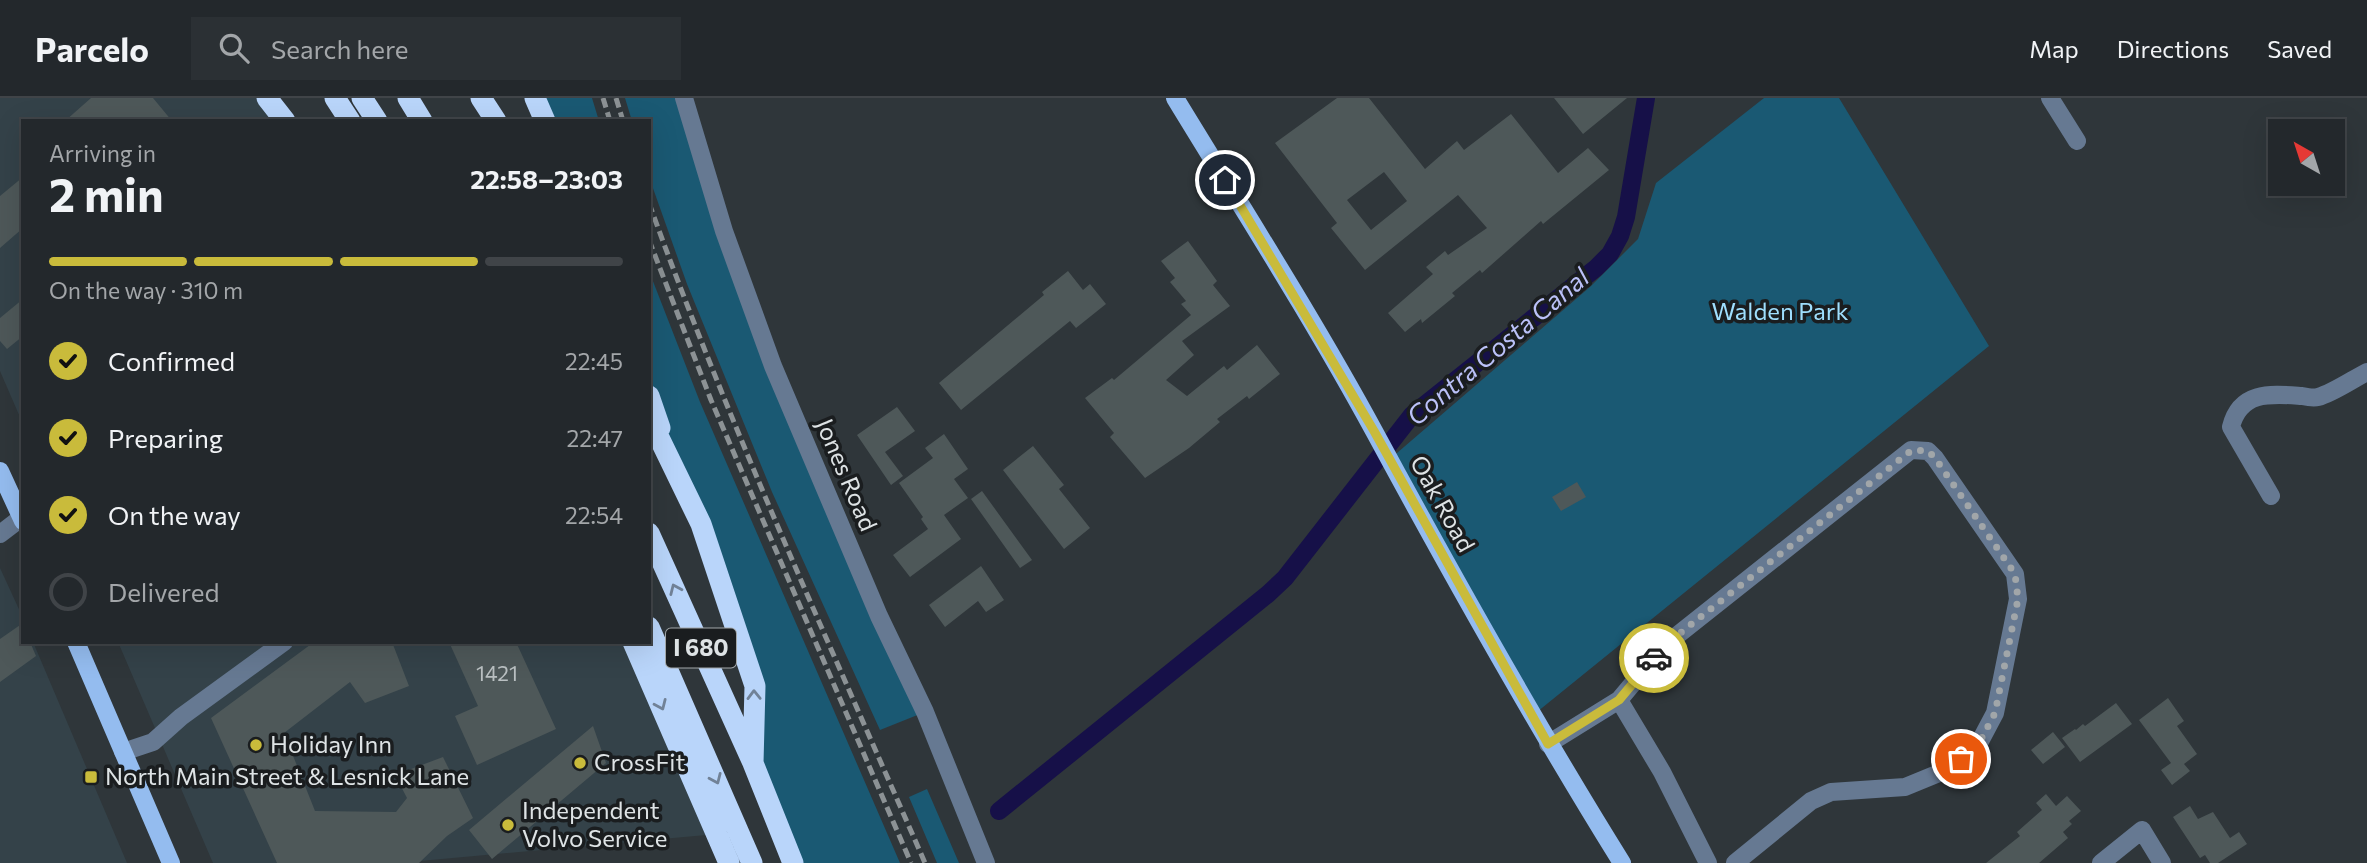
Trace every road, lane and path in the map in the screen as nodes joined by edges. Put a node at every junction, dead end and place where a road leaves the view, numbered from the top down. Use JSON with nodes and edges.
{"nodes":[{"id":1,"x":267,"y":98,"type":"edge"},
{"id":2,"x":335,"y":98,"type":"edge"},
{"id":3,"x":362,"y":98,"type":"edge"},
{"id":4,"x":408,"y":98,"type":"edge"},
{"id":5,"x":481,"y":98,"type":"edge"},
{"id":6,"x":535,"y":98,"type":"edge"},
{"id":7,"x":684,"y":98,"type":"edge"},
{"id":8,"x":1175,"y":98,"type":"edge"},
{"id":9,"x":2050,"y":98,"type":"edge"},
{"id":10,"x":283,"y":119,"type":"edge"},
{"id":11,"x":349,"y":119,"type":"edge"},
{"id":12,"x":376,"y":119,"type":"edge"},
{"id":13,"x":421,"y":119,"type":"edge"},
{"id":14,"x":495,"y":119,"type":"edge"},
{"id":15,"x":544,"y":119,"type":"edge"},
{"id":16,"x":2077,"y":141,"type":"dead end"},
{"id":17,"x":2367,"y":372,"type":"edge"},
{"id":18,"x":651,"y":402,"type":"edge"},
{"id":19,"x":651,"y":421,"type":"edge"},
{"id":20,"x":670,"y":459,"type":"junction"},
{"id":21,"x":0,"y":471,"type":"edge"},
{"id":22,"x":2271,"y":496,"type":"dead end"},
{"id":23,"x":21,"y":518,"type":"edge"},
{"id":24,"x":21,"y":521,"type":"edge"},
{"id":25,"x":0,"y":534,"type":"edge"},
{"id":26,"x":651,"y":537,"type":"edge"},
{"id":27,"x":651,"y":632,"type":"edge"},
{"id":28,"x":77,"y":644,"type":"edge"},
{"id":29,"x":281,"y":644,"type":"edge"},
{"id":30,"x":634,"y":644,"type":"edge"},
{"id":31,"x":1619,"y":700,"type":"junction"},
{"id":32,"x":1548,"y":744,"type":"junction"},
{"id":33,"x":123,"y":752,"type":"junction"},
{"id":34,"x":752,"y":763,"type":"junction"},
{"id":35,"x":172,"y":863,"type":"edge"},
{"id":36,"x":729,"y":863,"type":"edge"},
{"id":37,"x":752,"y":863,"type":"edge"},
{"id":38,"x":793,"y":863,"type":"edge"},
{"id":39,"x":986,"y":863,"type":"edge"},
{"id":40,"x":1622,"y":863,"type":"edge"},
{"id":41,"x":1708,"y":863,"type":"edge"},
{"id":42,"x":1735,"y":863,"type":"edge"},
{"id":43,"x":2101,"y":863,"type":"edge"},
{"id":44,"x":2162,"y":863,"type":"edge"}],
"edges":[{"from":1,"to":10,"type":"highway"},
{"from":2,"to":11,"type":"highway"},
{"from":3,"to":12,"type":"highway"},
{"from":4,"to":13,"type":"highway"},
{"from":5,"to":14,"type":"highway"},
{"from":6,"to":15,"type":"highway"},
{"from":7,"to":39,"type":"street","name":"Jones Road"},
{"from":8,"to":32,"type":"main road","name":"Oak Road"},
{"from":9,"to":16,"type":"street"},
{"from":17,"to":22,"type":"street"},
{"from":18,"to":20,"type":"highway"},
{"from":19,"to":20,"type":"highway"},
{"from":34,"to":20,"type":"highway","one_way":true},
{"from":21,"to":23,"type":"main road"},
{"from":24,"to":25,"type":"street"},
{"from":34,"to":26,"type":"highway","number":"I 680","one_way":true},
{"from":27,"to":37,"type":"highway","number":"I 680","one_way":true},
{"from":28,"to":33,"type":"main road"},
{"from":29,"to":33,"type":"street"},
{"from":30,"to":36,"type":"highway","number":"I 680","one_way":true},
{"from":31,"to":32,"type":"street"},
{"from":31,"to":41,"type":"street"},
{"from":31,"to":42,"type":"street"},
{"from":32,"to":40,"type":"main road","name":"Oak Road"},
{"from":33,"to":35,"type":"main road"},
{"from":34,"to":38,"type":"highway","number":"I 680"},
{"from":43,"to":44,"type":"street"}]}
